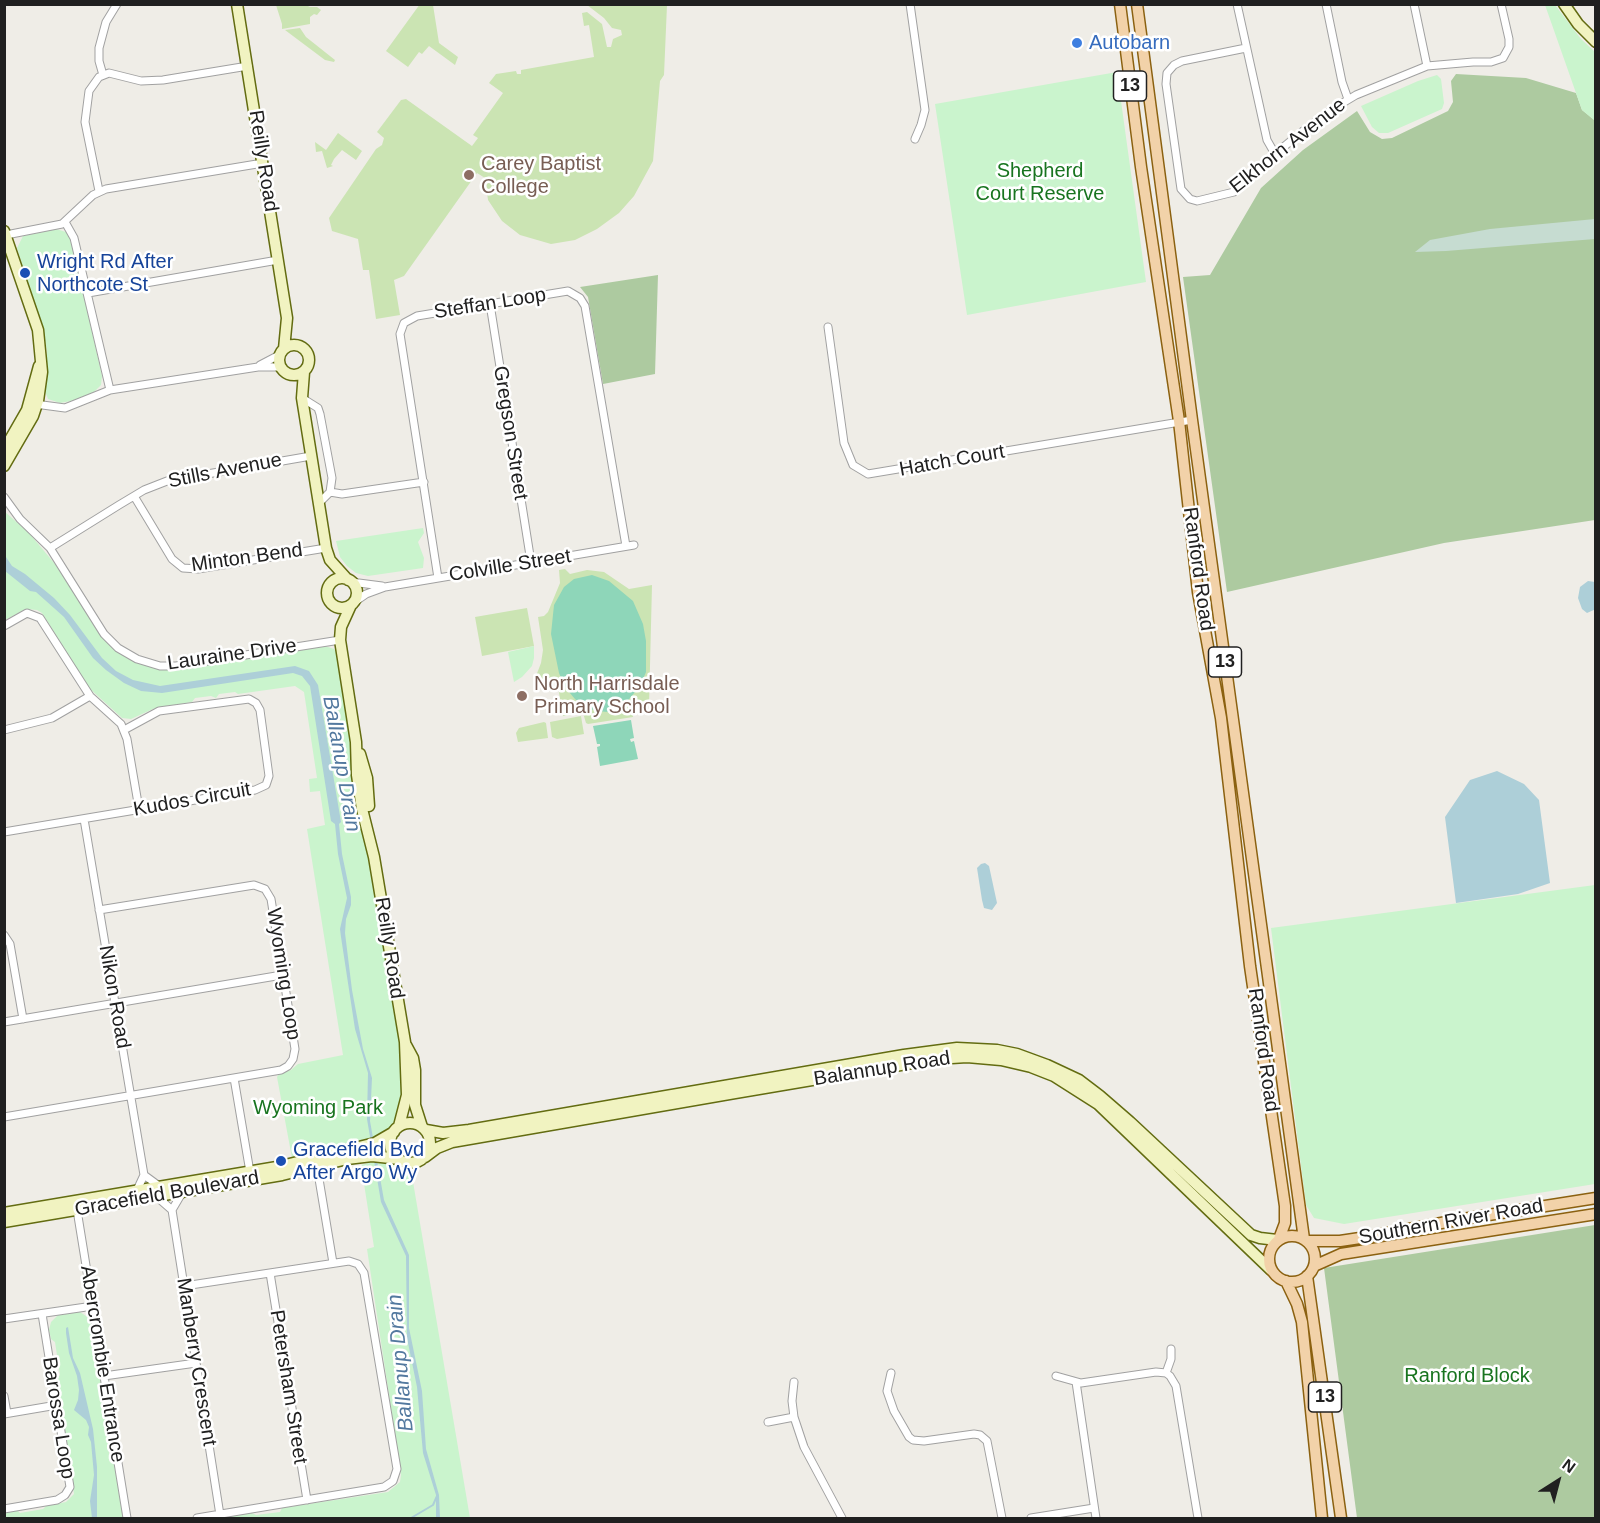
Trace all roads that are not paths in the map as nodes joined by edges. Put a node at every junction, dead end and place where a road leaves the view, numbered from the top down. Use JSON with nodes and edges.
{"nodes":[{"id":1,"x":117,"y":4,"type":"edge"},
{"id":2,"x":237,"y":4,"type":"edge"},
{"id":3,"x":910,"y":4,"type":"edge"},
{"id":4,"x":1120,"y":4,"type":"edge"},
{"id":5,"x":1137,"y":4,"type":"edge"},
{"id":6,"x":1237,"y":4,"type":"edge"},
{"id":7,"x":1326,"y":4,"type":"edge"},
{"id":8,"x":1414,"y":4,"type":"edge"},
{"id":9,"x":1501,"y":4,"type":"edge"},
{"id":10,"x":1564,"y":4,"type":"edge"},
{"id":11,"x":1596,"y":42,"type":"edge"},
{"id":12,"x":1246,"y":48,"type":"junction"},
{"id":13,"x":248,"y":66,"type":"junction"},
{"id":14,"x":1427,"y":66,"type":"junction"},
{"id":15,"x":103,"y":75,"type":"junction"},
{"id":16,"x":1348,"y":99,"type":"junction"},
{"id":17,"x":915,"y":139,"type":"dead end"},
{"id":18,"x":1275,"y":154,"type":"junction"},
{"id":19,"x":263,"y":163,"type":"junction"},
{"id":20,"x":99,"y":191,"type":"junction"},
{"id":21,"x":65,"y":222,"type":"junction"},
{"id":22,"x":5,"y":233,"type":"edge"},
{"id":23,"x":278,"y":260,"type":"junction"},
{"id":24,"x":88,"y":293,"type":"junction"},
{"id":25,"x":490,"y":304,"type":"junction"},
{"id":26,"x":287,"y":318,"type":"junction"},
{"id":27,"x":828,"y":327,"type":"dead end"},
{"id":28,"x":300,"y":346,"type":"junction"},
{"id":29,"x":282,"y":351,"type":"junction"},
{"id":30,"x":258,"y":366,"type":"junction"},
{"id":31,"x":281,"y":367,"type":"junction"},
{"id":32,"x":304,"y":372,"type":"junction"},
{"id":33,"x":292,"y":375,"type":"junction"},
{"id":34,"x":110,"y":390,"type":"junction"},
{"id":35,"x":302,"y":397,"type":"junction"},
{"id":36,"x":33,"y":403,"type":"junction"},
{"id":37,"x":1192,"y":420,"type":"junction"},
{"id":38,"x":1179,"y":421,"type":"junction"},
{"id":39,"x":4,"y":450,"type":"edge"},
{"id":40,"x":311,"y":456,"type":"junction"},
{"id":41,"x":4,"y":466,"type":"edge"},
{"id":42,"x":424,"y":482,"type":"junction"},
{"id":43,"x":330,"y":492,"type":"junction"},
{"id":44,"x":134,"y":496,"type":"junction"},
{"id":45,"x":4,"y":497,"type":"edge"},
{"id":46,"x":319,"y":503,"type":"junction"},
{"id":47,"x":4,"y":507,"type":"edge"},
{"id":48,"x":15,"y":513,"type":"junction"},
{"id":49,"x":634,"y":545,"type":"dead end"},
{"id":50,"x":626,"y":546,"type":"junction"},
{"id":51,"x":50,"y":548,"type":"junction"},
{"id":52,"x":326,"y":548,"type":"junction"},
{"id":53,"x":330,"y":560,"type":"junction"},
{"id":54,"x":531,"y":562,"type":"junction"},
{"id":55,"x":438,"y":578,"type":"junction"},
{"id":56,"x":350,"y":581,"type":"junction"},
{"id":57,"x":329,"y":586,"type":"junction"},
{"id":58,"x":385,"y":587,"type":"junction"},
{"id":59,"x":332,"y":604,"type":"junction"},
{"id":60,"x":352,"y":604,"type":"junction"},
{"id":61,"x":4,"y":626,"type":"edge"},
{"id":62,"x":341,"y":627,"type":"junction"},
{"id":63,"x":340,"y":640,"type":"junction"},
{"id":64,"x":90,"y":696,"type":"junction"},
{"id":65,"x":4,"y":730,"type":"edge"},
{"id":66,"x":124,"y":730,"type":"junction"},
{"id":67,"x":139,"y":809,"type":"junction"},
{"id":68,"x":84,"y":819,"type":"junction"},
{"id":69,"x":4,"y":832,"type":"edge"},
{"id":70,"x":99,"y":910,"type":"junction"},
{"id":71,"x":4,"y":935,"type":"edge"},
{"id":72,"x":282,"y":975,"type":"junction"},
{"id":73,"x":115,"y":1003,"type":"junction"},
{"id":74,"x":23,"y":1019,"type":"junction"},
{"id":75,"x":4,"y":1022,"type":"edge"},
{"id":76,"x":405,"y":1042,"type":"junction"},
{"id":77,"x":887,"y":1062,"type":"junction"},
{"id":78,"x":234,"y":1078,"type":"junction"},
{"id":79,"x":131,"y":1095,"type":"junction"},
{"id":80,"x":4,"y":1117,"type":"edge"},
{"id":81,"x":397,"y":1129,"type":"junction"},
{"id":82,"x":424,"y":1129,"type":"junction"},
{"id":83,"x":424,"y":1157,"type":"junction"},
{"id":84,"x":399,"y":1160,"type":"junction"},
{"id":85,"x":317,"y":1167,"type":"junction"},
{"id":86,"x":250,"y":1172,"type":"junction"},
{"id":87,"x":144,"y":1175,"type":"junction"},
{"id":88,"x":137,"y":1190,"type":"junction"},
{"id":89,"x":158,"y":1191,"type":"junction"},
{"id":90,"x":182,"y":1193,"type":"junction"},
{"id":91,"x":1596,"y":1198,"type":"edge"},
{"id":92,"x":77,"y":1210,"type":"junction"},
{"id":93,"x":172,"y":1210,"type":"junction"},
{"id":94,"x":4,"y":1213,"type":"edge"},
{"id":95,"x":1596,"y":1214,"type":"edge"},
{"id":96,"x":4,"y":1222,"type":"edge"},
{"id":97,"x":1278,"y":1240,"type":"junction"},
{"id":98,"x":1305,"y":1240,"type":"junction"},
{"id":99,"x":333,"y":1263,"type":"junction"},
{"id":100,"x":1314,"y":1266,"type":"junction"},
{"id":101,"x":1271,"y":1270,"type":"junction"},
{"id":102,"x":270,"y":1273,"type":"junction"},
{"id":103,"x":1307,"y":1276,"type":"junction"},
{"id":104,"x":1286,"y":1281,"type":"junction"},
{"id":105,"x":184,"y":1286,"type":"junction"},
{"id":106,"x":93,"y":1306,"type":"junction"},
{"id":107,"x":42,"y":1314,"type":"junction"},
{"id":108,"x":4,"y":1319,"type":"edge"},
{"id":109,"x":1171,"y":1349,"type":"dead end"},
{"id":110,"x":196,"y":1363,"type":"junction"},
{"id":111,"x":891,"y":1373,"type":"dead end"},
{"id":112,"x":1167,"y":1373,"type":"junction"},
{"id":113,"x":104,"y":1376,"type":"junction"},
{"id":114,"x":1056,"y":1376,"type":"dead end"},
{"id":115,"x":794,"y":1382,"type":"dead end"},
{"id":116,"x":1076,"y":1382,"type":"junction"},
{"id":117,"x":4,"y":1396,"type":"edge"},
{"id":118,"x":57,"y":1405,"type":"junction"},
{"id":119,"x":6,"y":1413,"type":"edge"},
{"id":120,"x":794,"y":1417,"type":"junction"},
{"id":121,"x":768,"y":1422,"type":"dead end"},
{"id":122,"x":307,"y":1500,"type":"junction"},
{"id":123,"x":1094,"y":1508,"type":"junction"},
{"id":124,"x":4,"y":1509,"type":"edge"},
{"id":125,"x":220,"y":1515,"type":"junction"},
{"id":126,"x":127,"y":1518,"type":"edge"},
{"id":127,"x":197,"y":1518,"type":"edge"},
{"id":128,"x":842,"y":1518,"type":"edge"},
{"id":129,"x":1002,"y":1518,"type":"edge"},
{"id":130,"x":1030,"y":1518,"type":"edge"},
{"id":131,"x":1096,"y":1518,"type":"edge"},
{"id":132,"x":1198,"y":1518,"type":"edge"},
{"id":133,"x":1322,"y":1518,"type":"edge"},
{"id":134,"x":1341,"y":1518,"type":"edge"}],
"edges":[{"from":1,"to":15,"type":"street"},
{"from":2,"to":13,"type":"street","name":"Reilly Road"},
{"from":3,"to":17,"type":"street"},
{"from":4,"to":38,"type":"main road","name":"Ranford Road","number":"13"},
{"from":5,"to":37,"type":"main road","name":"Ranford Road","number":"13"},
{"from":6,"to":12,"type":"street"},
{"from":7,"to":16,"type":"street"},
{"from":8,"to":14,"type":"street"},
{"from":9,"to":14,"type":"street","name":"Elkhorn Avenue"},
{"from":10,"to":11,"type":"street"},
{"from":12,"to":18,"type":"street"},
{"from":12,"to":18,"type":"street","name":"Elkhorn Avenue"},
{"from":13,"to":15,"type":"street"},
{"from":13,"to":19,"type":"street","name":"Reilly Road"},
{"from":14,"to":16,"type":"street","name":"Elkhorn Avenue"},
{"from":15,"to":20,"type":"street"},
{"from":16,"to":18,"type":"street","name":"Elkhorn Avenue"},
{"from":19,"to":20,"type":"street"},
{"from":19,"to":23,"type":"street","name":"Reilly Road"},
{"from":20,"to":21,"type":"street"},
{"from":21,"to":22,"type":"street"},
{"from":21,"to":24,"type":"street"},
{"from":22,"to":36,"type":"street"},
{"from":23,"to":24,"type":"street"},
{"from":23,"to":26,"type":"street","name":"Reilly Road"},
{"from":24,"to":34,"type":"street"},
{"from":25,"to":42,"type":"street","name":"Steffan Loop"},
{"from":25,"to":50,"type":"street","name":"Steffan Loop"},
{"from":25,"to":54,"type":"street","name":"Gregson Street"},
{"from":26,"to":28,"type":"street","name":"Reilly Road"},
{"from":26,"to":29,"type":"street","name":"Reilly Road"},
{"from":27,"to":38,"type":"street","name":"Hatch Court"},
{"from":28,"to":29,"type":"street"},
{"from":28,"to":32,"type":"street"},
{"from":29,"to":30,"type":"street"},
{"from":29,"to":31,"type":"street"},
{"from":30,"to":31,"type":"street"},
{"from":30,"to":34,"type":"street"},
{"from":31,"to":33,"type":"street"},
{"from":32,"to":33,"type":"street"},
{"from":32,"to":35,"type":"street"},
{"from":33,"to":35,"type":"street"},
{"from":34,"to":36,"type":"street"},
{"from":35,"to":40,"type":"street"},
{"from":35,"to":43,"type":"street"},
{"from":36,"to":39,"type":"street"},
{"from":36,"to":41,"type":"street"},
{"from":37,"to":38,"type":"street","name":"Hatch Court"},
{"from":37,"to":98,"type":"main road","name":"Ranford Road","number":"13"},
{"from":38,"to":97,"type":"main road","name":"Ranford Road","number":"13"},
{"from":40,"to":44,"type":"street","name":"Stills Avenue"},
{"from":40,"to":46,"type":"street"},
{"from":42,"to":43,"type":"street"},
{"from":42,"to":55,"type":"street","name":"Steffan Loop"},
{"from":43,"to":46,"type":"street"},
{"from":44,"to":51,"type":"street","name":"Stills Avenue"},
{"from":44,"to":52,"type":"street","name":"Minton Bend"},
{"from":45,"to":48,"type":"street","name":"Lauraine Drive"},
{"from":46,"to":52,"type":"street"},
{"from":47,"to":48,"type":"street","name":"Lauraine Drive"},
{"from":48,"to":51,"type":"street","name":"Lauraine Drive"},
{"from":49,"to":50,"type":"street","name":"Colville Street"},
{"from":50,"to":54,"type":"street","name":"Colville Street"},
{"from":51,"to":63,"type":"street","name":"Lauraine Drive"},
{"from":52,"to":53,"type":"street"},
{"from":53,"to":56,"type":"street"},
{"from":53,"to":57,"type":"street"},
{"from":54,"to":55,"type":"street","name":"Colville Street"},
{"from":55,"to":58,"type":"street","name":"Colville Street"},
{"from":56,"to":57,"type":"street"},
{"from":56,"to":58,"type":"street","name":"Colville Street"},
{"from":56,"to":60,"type":"street"},
{"from":57,"to":59,"type":"street"},
{"from":58,"to":60,"type":"street","name":"Colville Street"},
{"from":59,"to":60,"type":"street"},
{"from":59,"to":62,"type":"street","name":"Reilly Road"},
{"from":60,"to":62,"type":"street","name":"Reilly Road"},
{"from":61,"to":64,"type":"street"},
{"from":62,"to":63,"type":"street","name":"Reilly Road"},
{"from":63,"to":76,"type":"street","name":"Reilly Road"},
{"from":64,"to":65,"type":"street"},
{"from":64,"to":66,"type":"street"},
{"from":66,"to":67,"type":"street"},
{"from":66,"to":67,"type":"street","name":"Kudos Circuit"},
{"from":67,"to":68,"type":"street","name":"Kudos Circuit"},
{"from":68,"to":69,"type":"street","name":"Kudos Circuit"},
{"from":68,"to":70,"type":"street","name":"Nikon Road"},
{"from":70,"to":72,"type":"street","name":"Wyoming Loop"},
{"from":70,"to":73,"type":"street","name":"Nikon Road"},
{"from":71,"to":74,"type":"street"},
{"from":72,"to":73,"type":"street"},
{"from":72,"to":78,"type":"street","name":"Wyoming Loop"},
{"from":73,"to":74,"type":"street"},
{"from":73,"to":79,"type":"street","name":"Nikon Road"},
{"from":74,"to":75,"type":"street"},
{"from":76,"to":81,"type":"street","name":"Reilly Road"},
{"from":76,"to":82,"type":"street","name":"Reilly Road"},
{"from":77,"to":82,"type":"street","name":"Balannup Road"},
{"from":77,"to":83,"type":"street","name":"Balannup Road"},
{"from":77,"to":97,"type":"street","name":"Balannup Road"},
{"from":77,"to":101,"type":"street","name":"Balannup Road"},
{"from":78,"to":79,"type":"street","name":"Wyoming Loop"},
{"from":78,"to":86,"type":"street"},
{"from":79,"to":80,"type":"street","name":"Wyoming Loop"},
{"from":79,"to":87,"type":"street","name":"Nikon Road"},
{"from":81,"to":82,"type":"street"},
{"from":81,"to":84,"type":"street"},
{"from":81,"to":86,"type":"street","name":"Gracefield Boulevard"},
{"from":82,"to":83,"type":"street"},
{"from":83,"to":84,"type":"street"},
{"from":84,"to":85,"type":"street","name":"Gracefield Boulevard"},
{"from":85,"to":90,"type":"street","name":"Gracefield Boulevard"},
{"from":85,"to":99,"type":"street"},
{"from":86,"to":89,"type":"street","name":"Gracefield Boulevard"},
{"from":87,"to":88,"type":"street"},
{"from":87,"to":89,"type":"street"},
{"from":88,"to":89,"type":"street","name":"Gracefield Boulevard"},
{"from":88,"to":94,"type":"street","name":"Gracefield Boulevard"},
{"from":89,"to":90,"type":"street","name":"Gracefield Boulevard"},
{"from":89,"to":92,"type":"street","name":"Gracefield Boulevard"},
{"from":89,"to":93,"type":"street"},
{"from":90,"to":93,"type":"street"},
{"from":91,"to":98,"type":"main road","name":"Southern River Road"},
{"from":92,"to":96,"type":"street","name":"Gracefield Boulevard"},
{"from":92,"to":106,"type":"street","name":"Abercrombie Entrance"},
{"from":93,"to":105,"type":"street","name":"Manberry Crescent"},
{"from":95,"to":100,"type":"main road","name":"Southern River Road"},
{"from":97,"to":98,"type":"main road"},
{"from":97,"to":101,"type":"main road","number":"13"},
{"from":98,"to":100,"type":"main road","number":"13"},
{"from":99,"to":102,"type":"street"},
{"from":99,"to":122,"type":"street"},
{"from":100,"to":103,"type":"main road"},
{"from":101,"to":104,"type":"main road","number":"13"},
{"from":102,"to":105,"type":"street"},
{"from":102,"to":122,"type":"street","name":"Petersham Street"},
{"from":103,"to":104,"type":"main road"},
{"from":103,"to":134,"type":"main road","number":"13"},
{"from":104,"to":133,"type":"main road","number":"13"},
{"from":105,"to":110,"type":"street","name":"Manberry Crescent"},
{"from":106,"to":107,"type":"street"},
{"from":106,"to":113,"type":"street","name":"Abercrombie Entrance"},
{"from":107,"to":108,"type":"street"},
{"from":107,"to":118,"type":"street","name":"Barossa Loop"},
{"from":109,"to":112,"type":"street"},
{"from":110,"to":113,"type":"street"},
{"from":110,"to":125,"type":"street","name":"Manberry Crescent"},
{"from":111,"to":129,"type":"street"},
{"from":112,"to":116,"type":"street"},
{"from":112,"to":132,"type":"street"},
{"from":113,"to":126,"type":"street","name":"Abercrombie Entrance"},
{"from":114,"to":116,"type":"street"},
{"from":115,"to":120,"type":"street"},
{"from":116,"to":123,"type":"street"},
{"from":117,"to":119,"type":"street"},
{"from":118,"to":119,"type":"street"},
{"from":118,"to":124,"type":"street","name":"Barossa Loop"},
{"from":120,"to":121,"type":"street"},
{"from":120,"to":128,"type":"street"},
{"from":122,"to":125,"type":"street"},
{"from":123,"to":130,"type":"street"},
{"from":123,"to":131,"type":"street"},
{"from":125,"to":127,"type":"street"}]}
